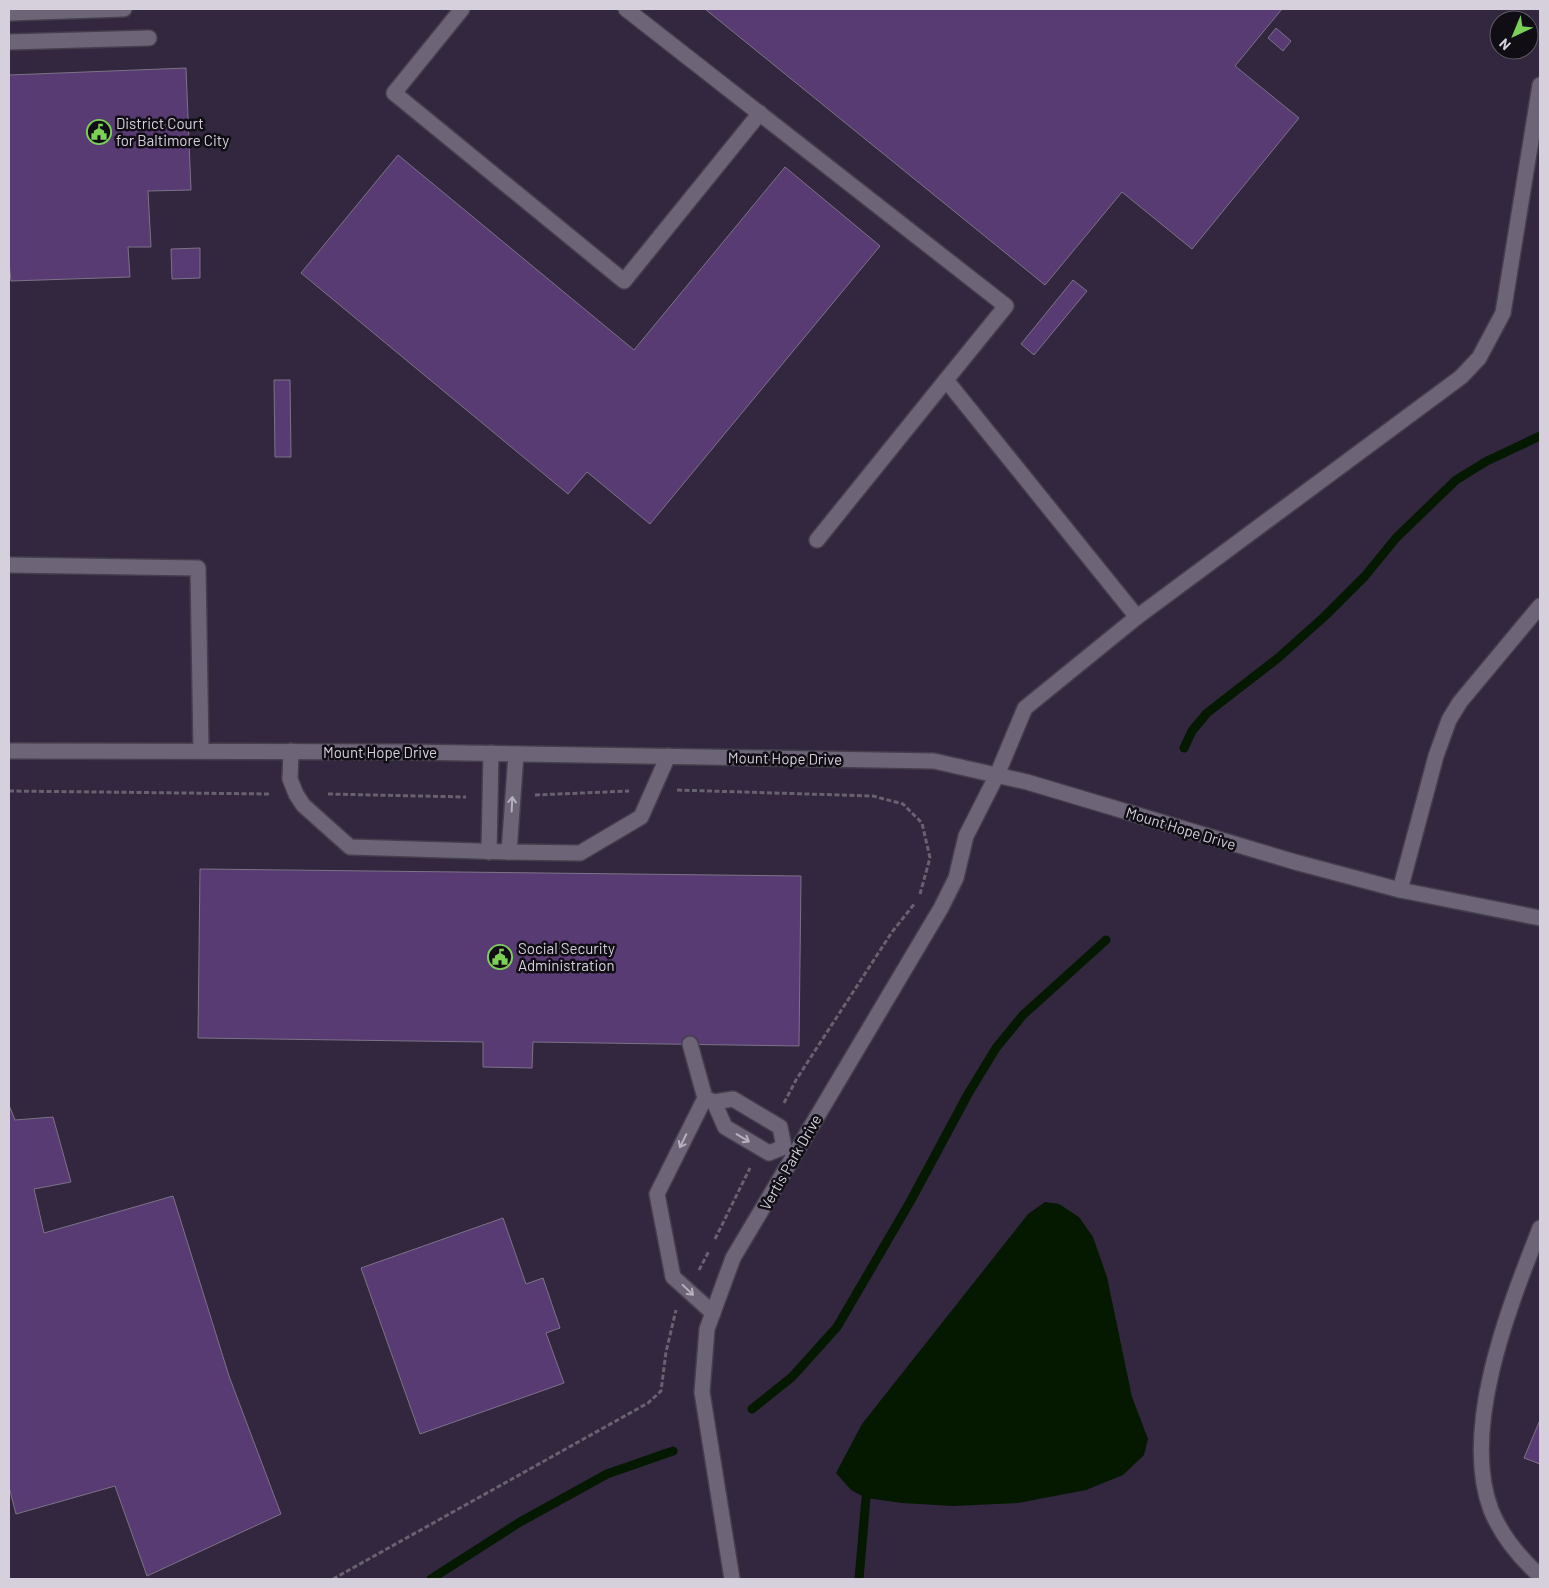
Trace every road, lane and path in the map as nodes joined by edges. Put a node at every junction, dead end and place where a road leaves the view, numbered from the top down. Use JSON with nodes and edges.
{"nodes":[{"id":1,"x":124,"y":9,"type":"edge"},
{"id":2,"x":462,"y":9,"type":"edge"},
{"id":3,"x":626,"y":9,"type":"edge"},
{"id":4,"x":9,"y":14,"type":"edge"},
{"id":5,"x":149,"y":38,"type":"dead end"},
{"id":6,"x":9,"y":42,"type":"edge"},
{"id":7,"x":1540,"y":85,"type":"edge"},
{"id":8,"x":760,"y":113,"type":"junction"},
{"id":9,"x":946,"y":380,"type":"junction"},
{"id":10,"x":817,"y":540,"type":"dead end"},
{"id":11,"x":9,"y":565,"type":"edge"},
{"id":12,"x":1540,"y":606,"type":"edge"},
{"id":13,"x":1137,"y":617,"type":"junction"},
{"id":14,"x":9,"y":751,"type":"edge"},
{"id":15,"x":201,"y":751,"type":"junction"},
{"id":16,"x":291,"y":751,"type":"junction"},
{"id":17,"x":491,"y":753,"type":"junction"},
{"id":18,"x":516,"y":754,"type":"junction"},
{"id":19,"x":668,"y":756,"type":"junction"},
{"id":20,"x":997,"y":775,"type":"junction"},
{"id":21,"x":655,"y":789,"type":"junction"},
{"id":22,"x":9,"y":791,"type":"edge"},
{"id":23,"x":296,"y":794,"type":"junction"},
{"id":24,"x":512,"y":796,"type":"junction"},
{"id":25,"x":491,"y":797,"type":"junction"},
{"id":26,"x":489,"y":852,"type":"junction"},
{"id":27,"x":509,"y":852,"type":"junction"},
{"id":28,"x":1400,"y":890,"type":"junction"},
{"id":29,"x":1540,"y":918,"type":"edge"},
{"id":30,"x":690,"y":1044,"type":"dead end"},
{"id":31,"x":709,"y":1100,"type":"junction"},
{"id":32,"x":773,"y":1123,"type":"junction"},
{"id":33,"x":760,"y":1148,"type":"junction"},
{"id":34,"x":790,"y":1150,"type":"junction"},
{"id":35,"x":1540,"y":1228,"type":"edge"},
{"id":36,"x":688,"y":1290,"type":"junction"},
{"id":37,"x":713,"y":1313,"type":"junction"},
{"id":38,"x":1540,"y":1576,"type":"edge"},
{"id":39,"x":333,"y":1579,"type":"edge"},
{"id":40,"x":732,"y":1579,"type":"edge"}],
"edges":[{"from":1,"to":4,"type":"street"},
{"from":2,"to":8,"type":"street"},
{"from":3,"to":8,"type":"street"},
{"from":5,"to":6,"type":"street"},
{"from":7,"to":13,"type":"street","name":"Vertis Park Drive"},
{"from":8,"to":9,"type":"street"},
{"from":9,"to":10,"type":"street"},
{"from":9,"to":13,"type":"street"},
{"from":11,"to":15,"type":"street"},
{"from":12,"to":28,"type":"street"},
{"from":13,"to":20,"type":"street","name":"Vertis Park Drive"},
{"from":14,"to":15,"type":"street","name":"Mount Hope Drive"},
{"from":15,"to":16,"type":"street","name":"Mount Hope Drive"},
{"from":16,"to":17,"type":"street","name":"Mount Hope Drive"},
{"from":16,"to":23,"type":"street"},
{"from":17,"to":18,"type":"street","name":"Mount Hope Drive"},
{"from":17,"to":25,"type":"street"},
{"from":18,"to":19,"type":"street","name":"Mount Hope Drive"},
{"from":18,"to":24,"type":"street"},
{"from":19,"to":20,"type":"street","name":"Mount Hope Drive"},
{"from":19,"to":21,"type":"street"},
{"from":20,"to":28,"type":"street","name":"Mount Hope Drive"},
{"from":20,"to":34,"type":"street","name":"Vertis Park Drive"},
{"from":21,"to":24,"type":"path"},
{"from":21,"to":27,"type":"street"},
{"from":21,"to":32,"type":"path"},
{"from":22,"to":23,"type":"path"},
{"from":23,"to":25,"type":"path"},
{"from":23,"to":26,"type":"street"},
{"from":27,"to":24,"type":"street","one_way":true},
{"from":25,"to":26,"type":"street"},
{"from":26,"to":27,"type":"street"},
{"from":28,"to":29,"type":"street","name":"Mount Hope Drive"},
{"from":30,"to":31,"type":"street"},
{"from":31,"to":32,"type":"street"},
{"from":31,"to":33,"type":"street","one_way":true},
{"from":31,"to":36,"type":"street","one_way":true},
{"from":32,"to":34,"type":"street"},
{"from":33,"to":34,"type":"street"},
{"from":33,"to":36,"type":"path"},
{"from":34,"to":37,"type":"street","name":"Vertis Park Drive"},
{"from":35,"to":38,"type":"street"},
{"from":36,"to":37,"type":"street"},
{"from":36,"to":39,"type":"path"},
{"from":37,"to":40,"type":"street","name":"Vertis Park Drive"}]}
